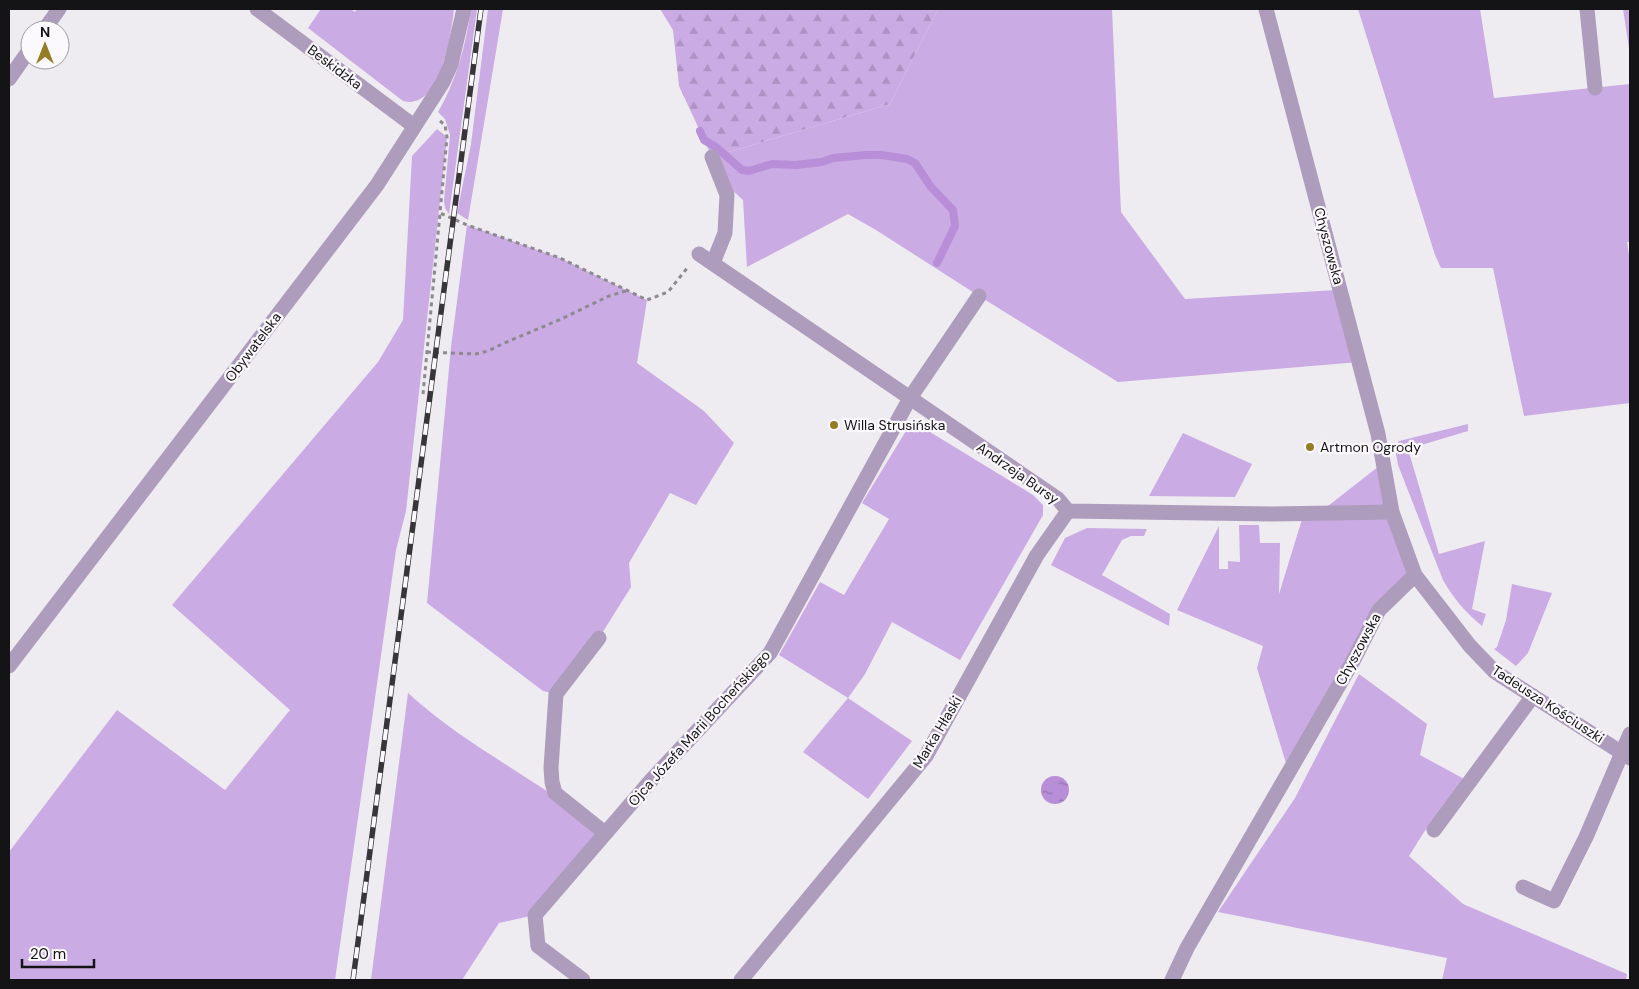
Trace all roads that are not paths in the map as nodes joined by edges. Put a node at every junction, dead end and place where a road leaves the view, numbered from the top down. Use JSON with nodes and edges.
{"nodes":[{"id":1,"x":59,"y":9,"type":"edge"},
{"id":2,"x":257,"y":9,"type":"edge"},
{"id":3,"x":464,"y":9,"type":"edge"},
{"id":4,"x":1266,"y":9,"type":"edge"},
{"id":5,"x":1587,"y":9,"type":"edge"},
{"id":6,"x":51,"y":20,"type":"edge"},
{"id":7,"x":20,"y":63,"type":"edge"},
{"id":8,"x":9,"y":79,"type":"edge"},
{"id":9,"x":1595,"y":88,"type":"dead end"},
{"id":10,"x":414,"y":126,"type":"junction"},
{"id":11,"x":712,"y":157,"type":"dead end"},
{"id":12,"x":699,"y":254,"type":"road end"},
{"id":13,"x":713,"y":263,"type":"junction"},
{"id":14,"x":979,"y":296,"type":"dead end"},
{"id":15,"x":910,"y":398,"type":"junction"},
{"id":16,"x":1068,"y":512,"type":"junction"},
{"id":17,"x":1392,"y":512,"type":"junction"},
{"id":18,"x":1415,"y":575,"type":"junction"},
{"id":19,"x":599,"y":638,"type":"dead end"},
{"id":20,"x":9,"y":666,"type":"edge"},
{"id":21,"x":1533,"y":696,"type":"junction"},
{"id":22,"x":1630,"y":734,"type":"edge"},
{"id":23,"x":1626,"y":755,"type":"edge"},
{"id":24,"x":1434,"y":830,"type":"dead end"},
{"id":25,"x":605,"y":833,"type":"junction"},
{"id":26,"x":1523,"y":887,"type":"dead end"},
{"id":27,"x":583,"y":980,"type":"edge"},
{"id":28,"x":741,"y":980,"type":"edge"},
{"id":29,"x":1172,"y":980,"type":"edge"}],
"edges":[{"from":1,"to":6,"type":"street"},
{"from":2,"to":10,"type":"street","name":"Beskidzka"},
{"from":3,"to":10,"type":"street","name":"Obywatelska"},
{"from":4,"to":17,"type":"street","name":"Chyszowska"},
{"from":5,"to":9,"type":"street"},
{"from":7,"to":8,"type":"street"},
{"from":10,"to":20,"type":"street","name":"Obywatelska"},
{"from":11,"to":13,"type":"street"},
{"from":12,"to":13,"type":"street","name":"Andrzeja Bursy"},
{"from":13,"to":15,"type":"street","name":"Andrzeja Bursy"},
{"from":14,"to":15,"type":"street","name":"Ojca Józefa Marii Bocheńskiego"},
{"from":15,"to":16,"type":"street","name":"Andrzeja Bursy"},
{"from":15,"to":25,"type":"street","name":"Ojca Józefa Marii Bocheńskiego"},
{"from":16,"to":17,"type":"street","name":"Andrzeja Bursy"},
{"from":16,"to":28,"type":"street","name":"Marka Hłaski"},
{"from":17,"to":18,"type":"street","name":"Chyszowska"},
{"from":18,"to":21,"type":"street","name":"Tadeusza Kościuszki"},
{"from":18,"to":29,"type":"street","name":"Chyszowska"},
{"from":19,"to":25,"type":"street"},
{"from":21,"to":23,"type":"street","name":"Tadeusza Kościuszki"},
{"from":21,"to":24,"type":"street"},
{"from":22,"to":23,"type":"street"},
{"from":23,"to":26,"type":"street"},
{"from":25,"to":27,"type":"street","name":"Ojca Józefa Marii Bocheńskiego"}]}
